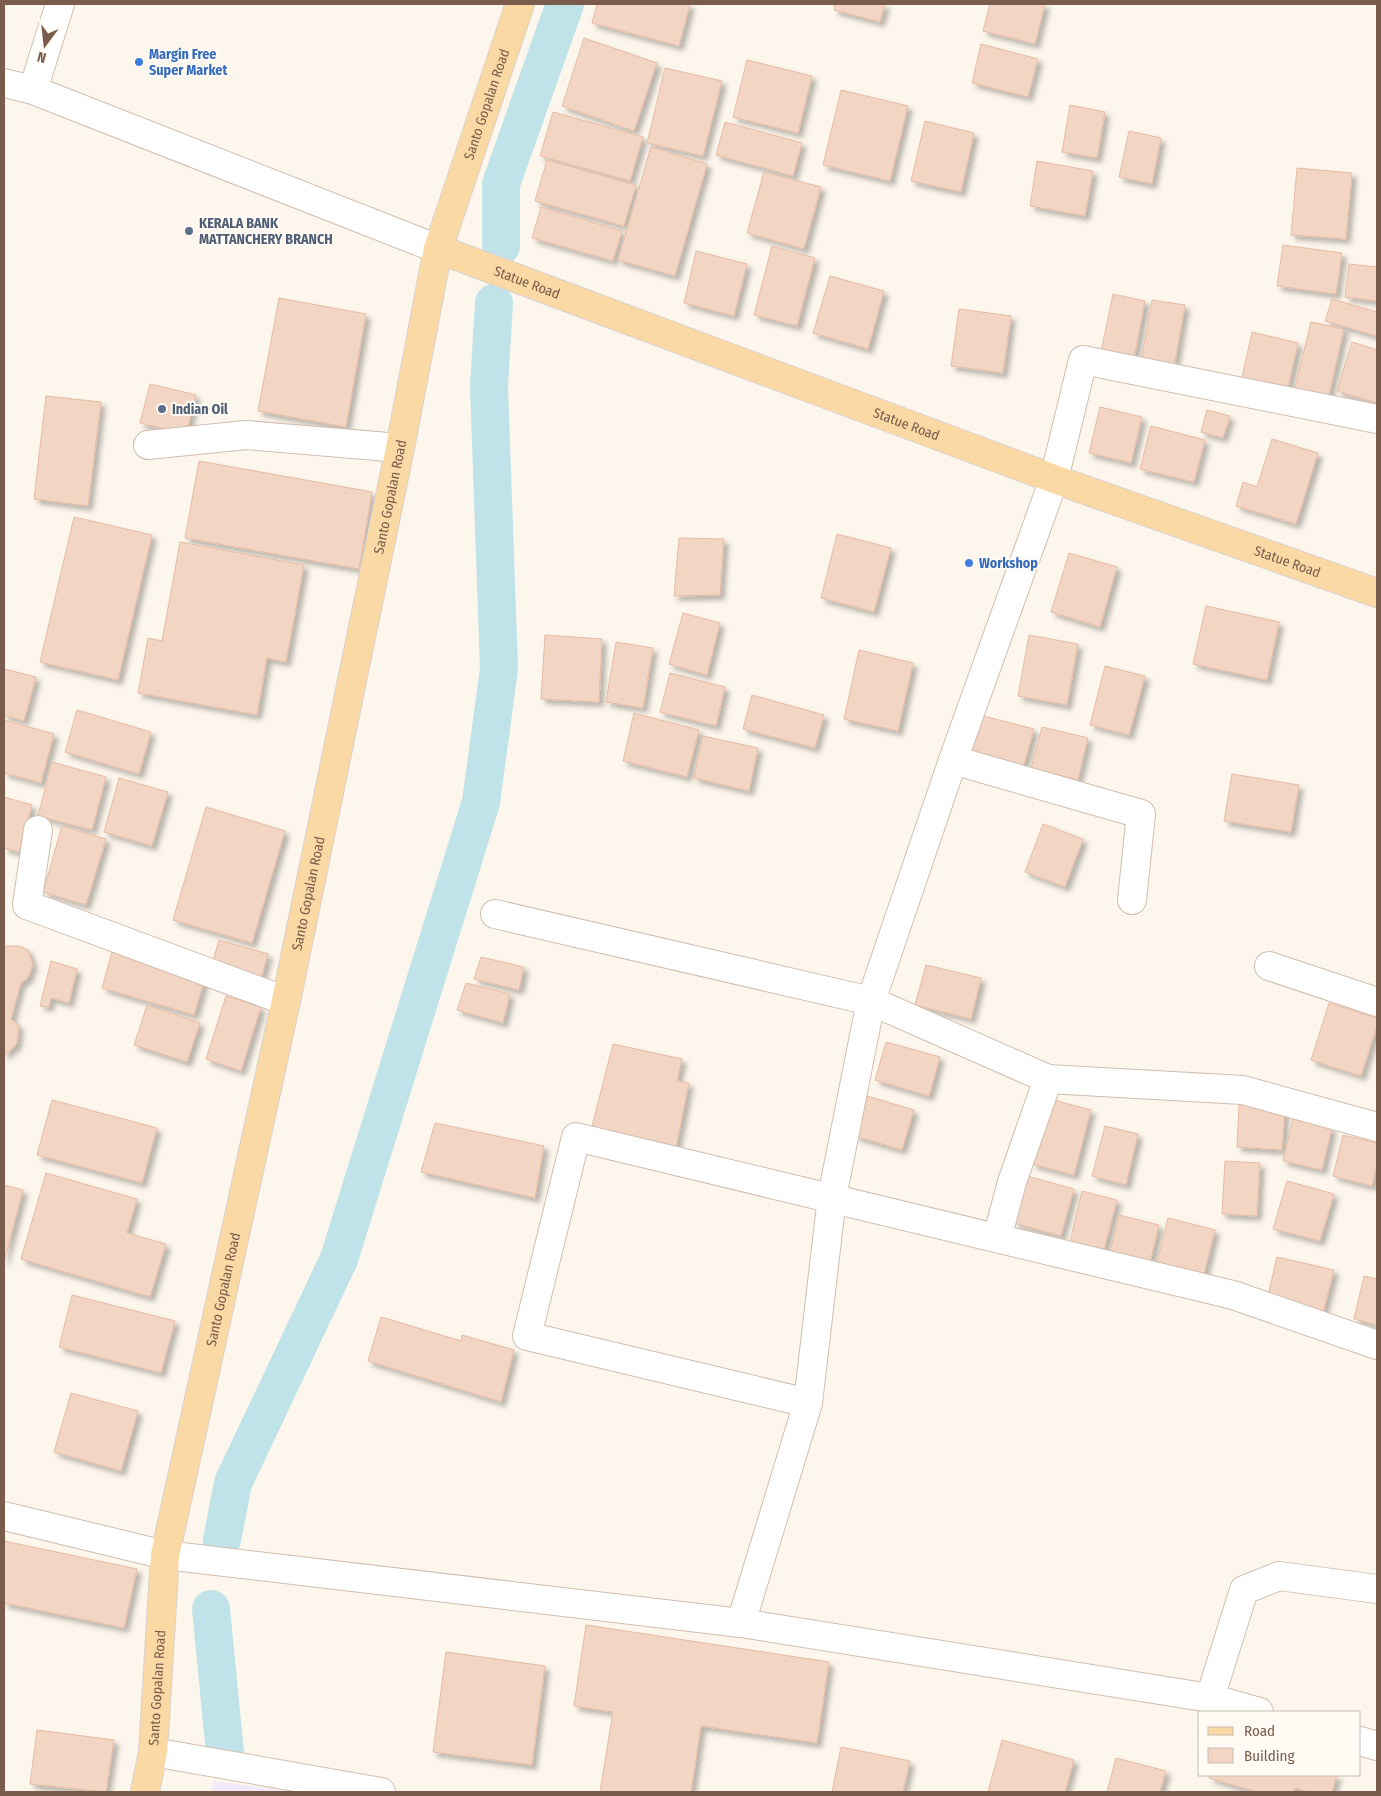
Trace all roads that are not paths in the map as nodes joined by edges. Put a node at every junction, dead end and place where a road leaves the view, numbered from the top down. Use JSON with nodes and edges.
{"nodes":[{"id":1,"x":60,"y":4,"type":"edge"},
{"id":2,"x":520,"y":4,"type":"edge"},
{"id":3,"x":4,"y":83,"type":"edge"},
{"id":4,"x":33,"y":90,"type":"junction"},
{"id":5,"x":438,"y":249,"type":"junction"},
{"id":6,"x":1377,"y":419,"type":"edge"},
{"id":7,"x":148,"y":445,"type":"dead end"},
{"id":8,"x":400,"y":448,"type":"junction"},
{"id":9,"x":1054,"y":479,"type":"junction"},
{"id":10,"x":1377,"y":594,"type":"edge"},
{"id":11,"x":953,"y":760,"type":"junction"},
{"id":12,"x":38,"y":830,"type":"dead end"},
{"id":13,"x":1132,"y":900,"type":"dead end"},
{"id":14,"x":495,"y":914,"type":"dead end"},
{"id":15,"x":1269,"y":966,"type":"dead end"},
{"id":16,"x":286,"y":1001,"type":"junction"},
{"id":17,"x":871,"y":1001,"type":"junction"},
{"id":18,"x":1377,"y":1002,"type":"edge"},
{"id":19,"x":1048,"y":1079,"type":"junction"},
{"id":20,"x":1377,"y":1127,"type":"edge"},
{"id":21,"x":832,"y":1197,"type":"junction"},
{"id":22,"x":997,"y":1238,"type":"junction"},
{"id":23,"x":1377,"y":1345,"type":"edge"},
{"id":24,"x":808,"y":1403,"type":"junction"},
{"id":25,"x":4,"y":1516,"type":"edge"},
{"id":26,"x":166,"y":1555,"type":"junction"},
{"id":27,"x":1377,"y":1589,"type":"edge"},
{"id":28,"x":741,"y":1623,"type":"junction"},
{"id":29,"x":1210,"y":1698,"type":"junction"},
{"id":30,"x":1256,"y":1711,"type":"edge"},
{"id":31,"x":1361,"y":1741,"type":"edge"},
{"id":32,"x":1377,"y":1746,"type":"edge"},
{"id":33,"x":153,"y":1752,"type":"junction"},
{"id":34,"x":145,"y":1792,"type":"edge"},
{"id":35,"x":381,"y":1792,"type":"edge"}],
"edges":[{"from":1,"to":4,"type":"street"},
{"from":2,"to":5,"type":"main road","name":"Santo Gopalan Road"},
{"from":3,"to":4,"type":"street"},
{"from":4,"to":5,"type":"street"},
{"from":5,"to":8,"type":"main road","name":"Santo Gopalan Road"},
{"from":5,"to":9,"type":"main road","name":"Statue Road"},
{"from":6,"to":9,"type":"street"},
{"from":7,"to":8,"type":"street"},
{"from":8,"to":16,"type":"main road","name":"Santo Gopalan Road"},
{"from":9,"to":10,"type":"main road","name":"Statue Road"},
{"from":9,"to":11,"type":"street"},
{"from":11,"to":13,"type":"street"},
{"from":11,"to":17,"type":"street"},
{"from":12,"to":16,"type":"street"},
{"from":14,"to":17,"type":"street"},
{"from":15,"to":18,"type":"street"},
{"from":16,"to":26,"type":"main road","name":"Santo Gopalan Road"},
{"from":17,"to":19,"type":"street"},
{"from":17,"to":21,"type":"street"},
{"from":19,"to":20,"type":"street"},
{"from":19,"to":22,"type":"street"},
{"from":21,"to":22,"type":"street"},
{"from":21,"to":24,"type":"street"},
{"from":21,"to":24,"type":"street"},
{"from":22,"to":23,"type":"street"},
{"from":24,"to":28,"type":"street"},
{"from":25,"to":26,"type":"street"},
{"from":26,"to":28,"type":"street"},
{"from":26,"to":33,"type":"main road","name":"Santo Gopalan Road"},
{"from":27,"to":29,"type":"street"},
{"from":28,"to":29,"type":"street"},
{"from":29,"to":30,"type":"street"},
{"from":31,"to":32,"type":"street"},
{"from":33,"to":34,"type":"main road","name":"Santo Gopalan Road"},
{"from":33,"to":35,"type":"street"}]}
